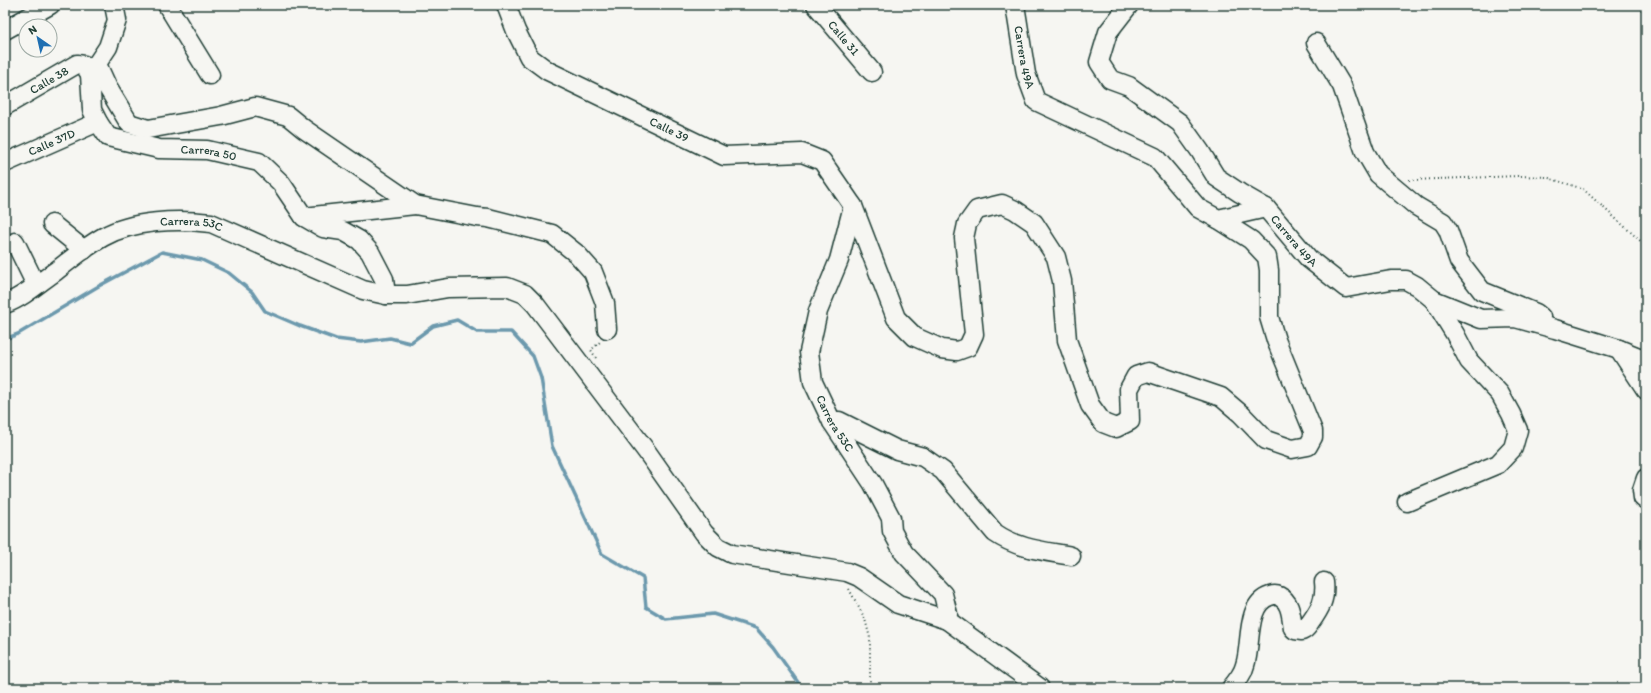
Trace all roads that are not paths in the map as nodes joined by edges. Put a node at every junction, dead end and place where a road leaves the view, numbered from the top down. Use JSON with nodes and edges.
{"nodes":[{"id":1,"x":50,"y":5,"type":"edge"},
{"id":2,"x":114,"y":5,"type":"edge"},
{"id":3,"x":167,"y":5,"type":"edge"},
{"id":4,"x":506,"y":5,"type":"edge"},
{"id":5,"x":816,"y":5,"type":"edge"},
{"id":6,"x":1014,"y":5,"type":"edge"},
{"id":7,"x":1129,"y":5,"type":"edge"},
{"id":8,"x":5,"y":30,"type":"edge"},
{"id":9,"x":1316,"y":43,"type":"dead end"},
{"id":10,"x":94,"y":69,"type":"junction"},
{"id":11,"x":872,"y":72,"type":"dead end"},
{"id":12,"x":210,"y":75,"type":"dead end"},
{"id":13,"x":5,"y":106,"type":"edge"},
{"id":14,"x":98,"y":122,"type":"junction"},
{"id":15,"x":5,"y":163,"type":"edge"},
{"id":16,"x":415,"y":205,"type":"junction"},
{"id":17,"x":853,"y":206,"type":"junction"},
{"id":18,"x":1266,"y":208,"type":"junction"},
{"id":19,"x":304,"y":217,"type":"junction"},
{"id":20,"x":1218,"y":219,"type":"junction"},
{"id":21,"x":52,"y":224,"type":"dead end"},
{"id":22,"x":15,"y":242,"type":"dead end"},
{"id":23,"x":84,"y":250,"type":"junction"},
{"id":24,"x":36,"y":286,"type":"junction"},
{"id":25,"x":386,"y":295,"type":"junction"},
{"id":26,"x":1434,"y":300,"type":"junction"},
{"id":27,"x":5,"y":304,"type":"edge"},
{"id":28,"x":607,"y":329,"type":"road end"},
{"id":29,"x":1555,"y":329,"type":"junction"},
{"id":30,"x":1619,"y":349,"type":"junction"},
{"id":31,"x":1646,"y":360,"type":"edge"},
{"id":32,"x":1646,"y":390,"type":"edge"},
{"id":33,"x":832,"y":422,"type":"junction"},
{"id":34,"x":1646,"y":478,"type":"edge"},
{"id":35,"x":1646,"y":500,"type":"edge"},
{"id":36,"x":1407,"y":502,"type":"dead end"},
{"id":37,"x":1071,"y":556,"type":"dead end"},
{"id":38,"x":1324,"y":582,"type":"dead end"},
{"id":39,"x":947,"y":620,"type":"junction"},
{"id":40,"x":1040,"y":688,"type":"edge"},
{"id":41,"x":1230,"y":688,"type":"edge"}],
"edges":[{"from":1,"to":8,"type":"street"},
{"from":2,"to":10,"type":"street"},
{"from":3,"to":12,"type":"street"},
{"from":4,"to":17,"type":"street","name":"Calle 39"},
{"from":5,"to":11,"type":"street","name":"Calle 31"},
{"from":6,"to":20,"type":"street","name":"Carrera 49A"},
{"from":7,"to":18,"type":"street"},
{"from":9,"to":29,"type":"street"},
{"from":10,"to":13,"type":"street","name":"Calle 38"},
{"from":10,"to":14,"type":"street","name":"Carrera 50"},
{"from":10,"to":16,"type":"street"},
{"from":14,"to":15,"type":"street","name":"Calle 37D"},
{"from":14,"to":19,"type":"street","name":"Carrera 50"},
{"from":16,"to":19,"type":"street"},
{"from":16,"to":28,"type":"street"},
{"from":17,"to":20,"type":"street","name":"Calle 39"},
{"from":17,"to":33,"type":"street","name":"Carrera 53C"},
{"from":18,"to":20,"type":"street","name":"Carrera 49A"},
{"from":18,"to":26,"type":"street","name":"Carrera 49A"},
{"from":19,"to":25,"type":"street","name":"Carrera 50"},
{"from":21,"to":23,"type":"street"},
{"from":22,"to":24,"type":"street"},
{"from":23,"to":24,"type":"street","name":"Carrera 53C"},
{"from":23,"to":25,"type":"street","name":"Carrera 53C"},
{"from":24,"to":27,"type":"street","name":"Carrera 53C"},
{"from":25,"to":39,"type":"street","name":"Carrera 53C"},
{"from":26,"to":29,"type":"street","name":"Carrera 49A"},
{"from":26,"to":36,"type":"street"},
{"from":29,"to":30,"type":"street","name":"Carrera 49A"},
{"from":30,"to":31,"type":"street","name":"Carrera 49A"},
{"from":30,"to":32,"type":"street"},
{"from":33,"to":37,"type":"street"},
{"from":33,"to":39,"type":"street","name":"Carrera 53C"},
{"from":34,"to":35,"type":"street"},
{"from":38,"to":41,"type":"street"},
{"from":39,"to":40,"type":"street","name":"Carrera 53C"}]}
